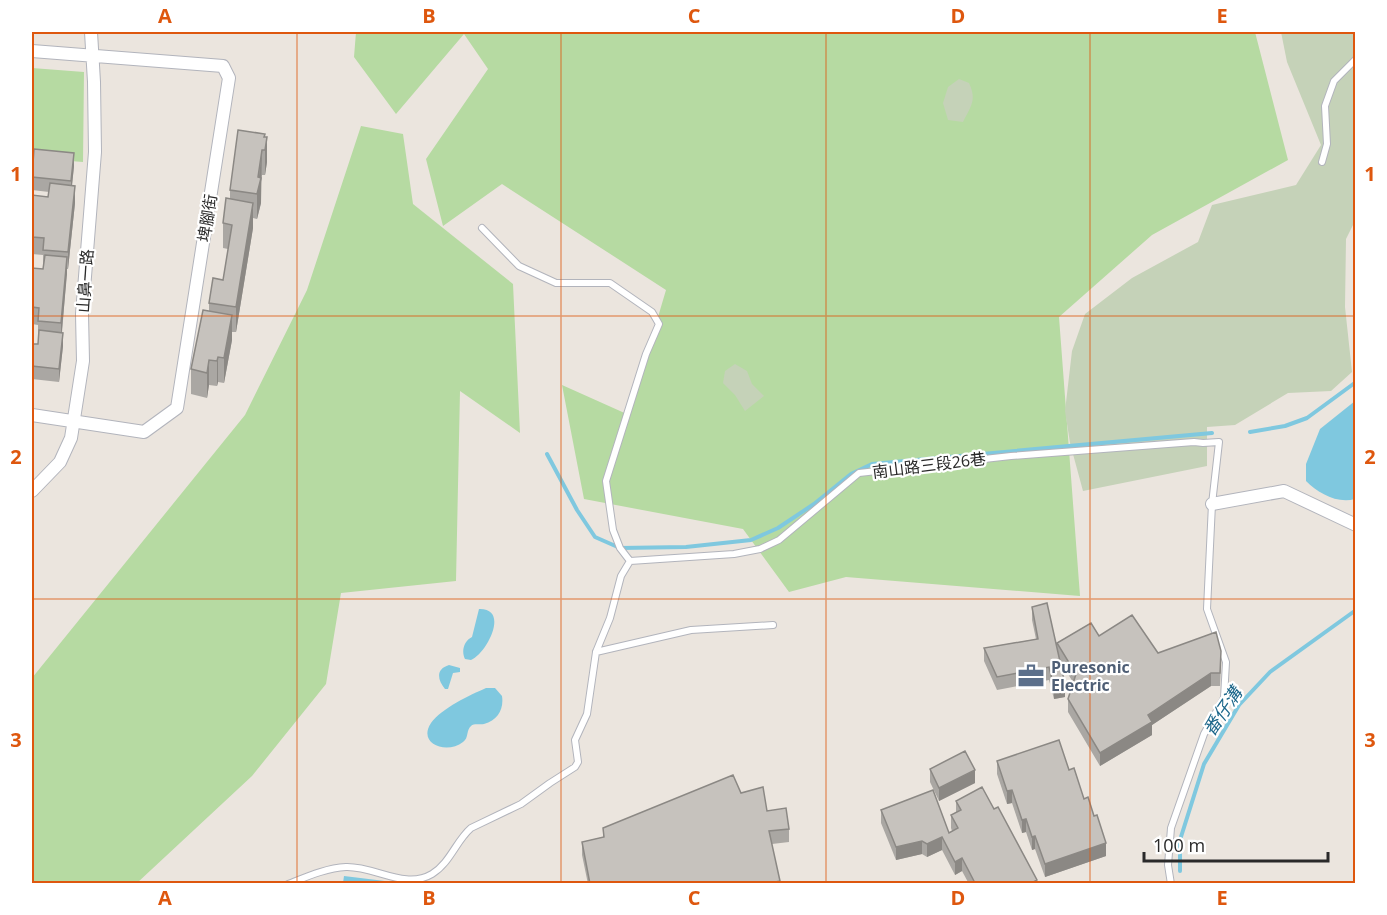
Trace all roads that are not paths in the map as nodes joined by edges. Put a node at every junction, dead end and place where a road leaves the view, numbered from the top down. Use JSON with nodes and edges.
{"nodes":[{"id":1,"x":91,"y":32,"type":"edge"},
{"id":2,"x":32,"y":51,"type":"edge"},
{"id":3,"x":92,"y":56,"type":"junction"},
{"id":4,"x":1356,"y":59,"type":"edge"},
{"id":5,"x":1322,"y":162,"type":"dead end"},
{"id":6,"x":482,"y":228,"type":"dead end"},
{"id":7,"x":32,"y":415,"type":"edge"},
{"id":8,"x":74,"y":421,"type":"junction"},
{"id":9,"x":32,"y":491,"type":"edge"},
{"id":10,"x":1212,"y":504,"type":"junction"},
{"id":11,"x":1356,"y":525,"type":"edge"},
{"id":12,"x":630,"y":561,"type":"junction"},
{"id":13,"x":773,"y":625,"type":"dead end"},
{"id":14,"x":596,"y":652,"type":"junction"},
{"id":15,"x":288,"y":884,"type":"edge"},
{"id":16,"x":1171,"y":884,"type":"edge"}],
"edges":[{"from":1,"to":3,"type":"street","name":"山鼻一路"},
{"from":2,"to":3,"type":"street","name":"埤腳街"},
{"from":3,"to":8,"type":"street","name":"山鼻一路"},
{"from":3,"to":8,"type":"street","name":"埤腳街"},
{"from":4,"to":5,"type":"lane"},
{"from":6,"to":12,"type":"lane"},
{"from":7,"to":8,"type":"street","name":"埤腳街"},
{"from":8,"to":9,"type":"street","name":"山鼻一路"},
{"from":10,"to":11,"type":"street"},
{"from":10,"to":12,"type":"lane","name":"南山路三段26巷"},
{"from":10,"to":16,"type":"lane"},
{"from":12,"to":14,"type":"lane"},
{"from":13,"to":14,"type":"lane"},
{"from":14,"to":15,"type":"lane"}]}
